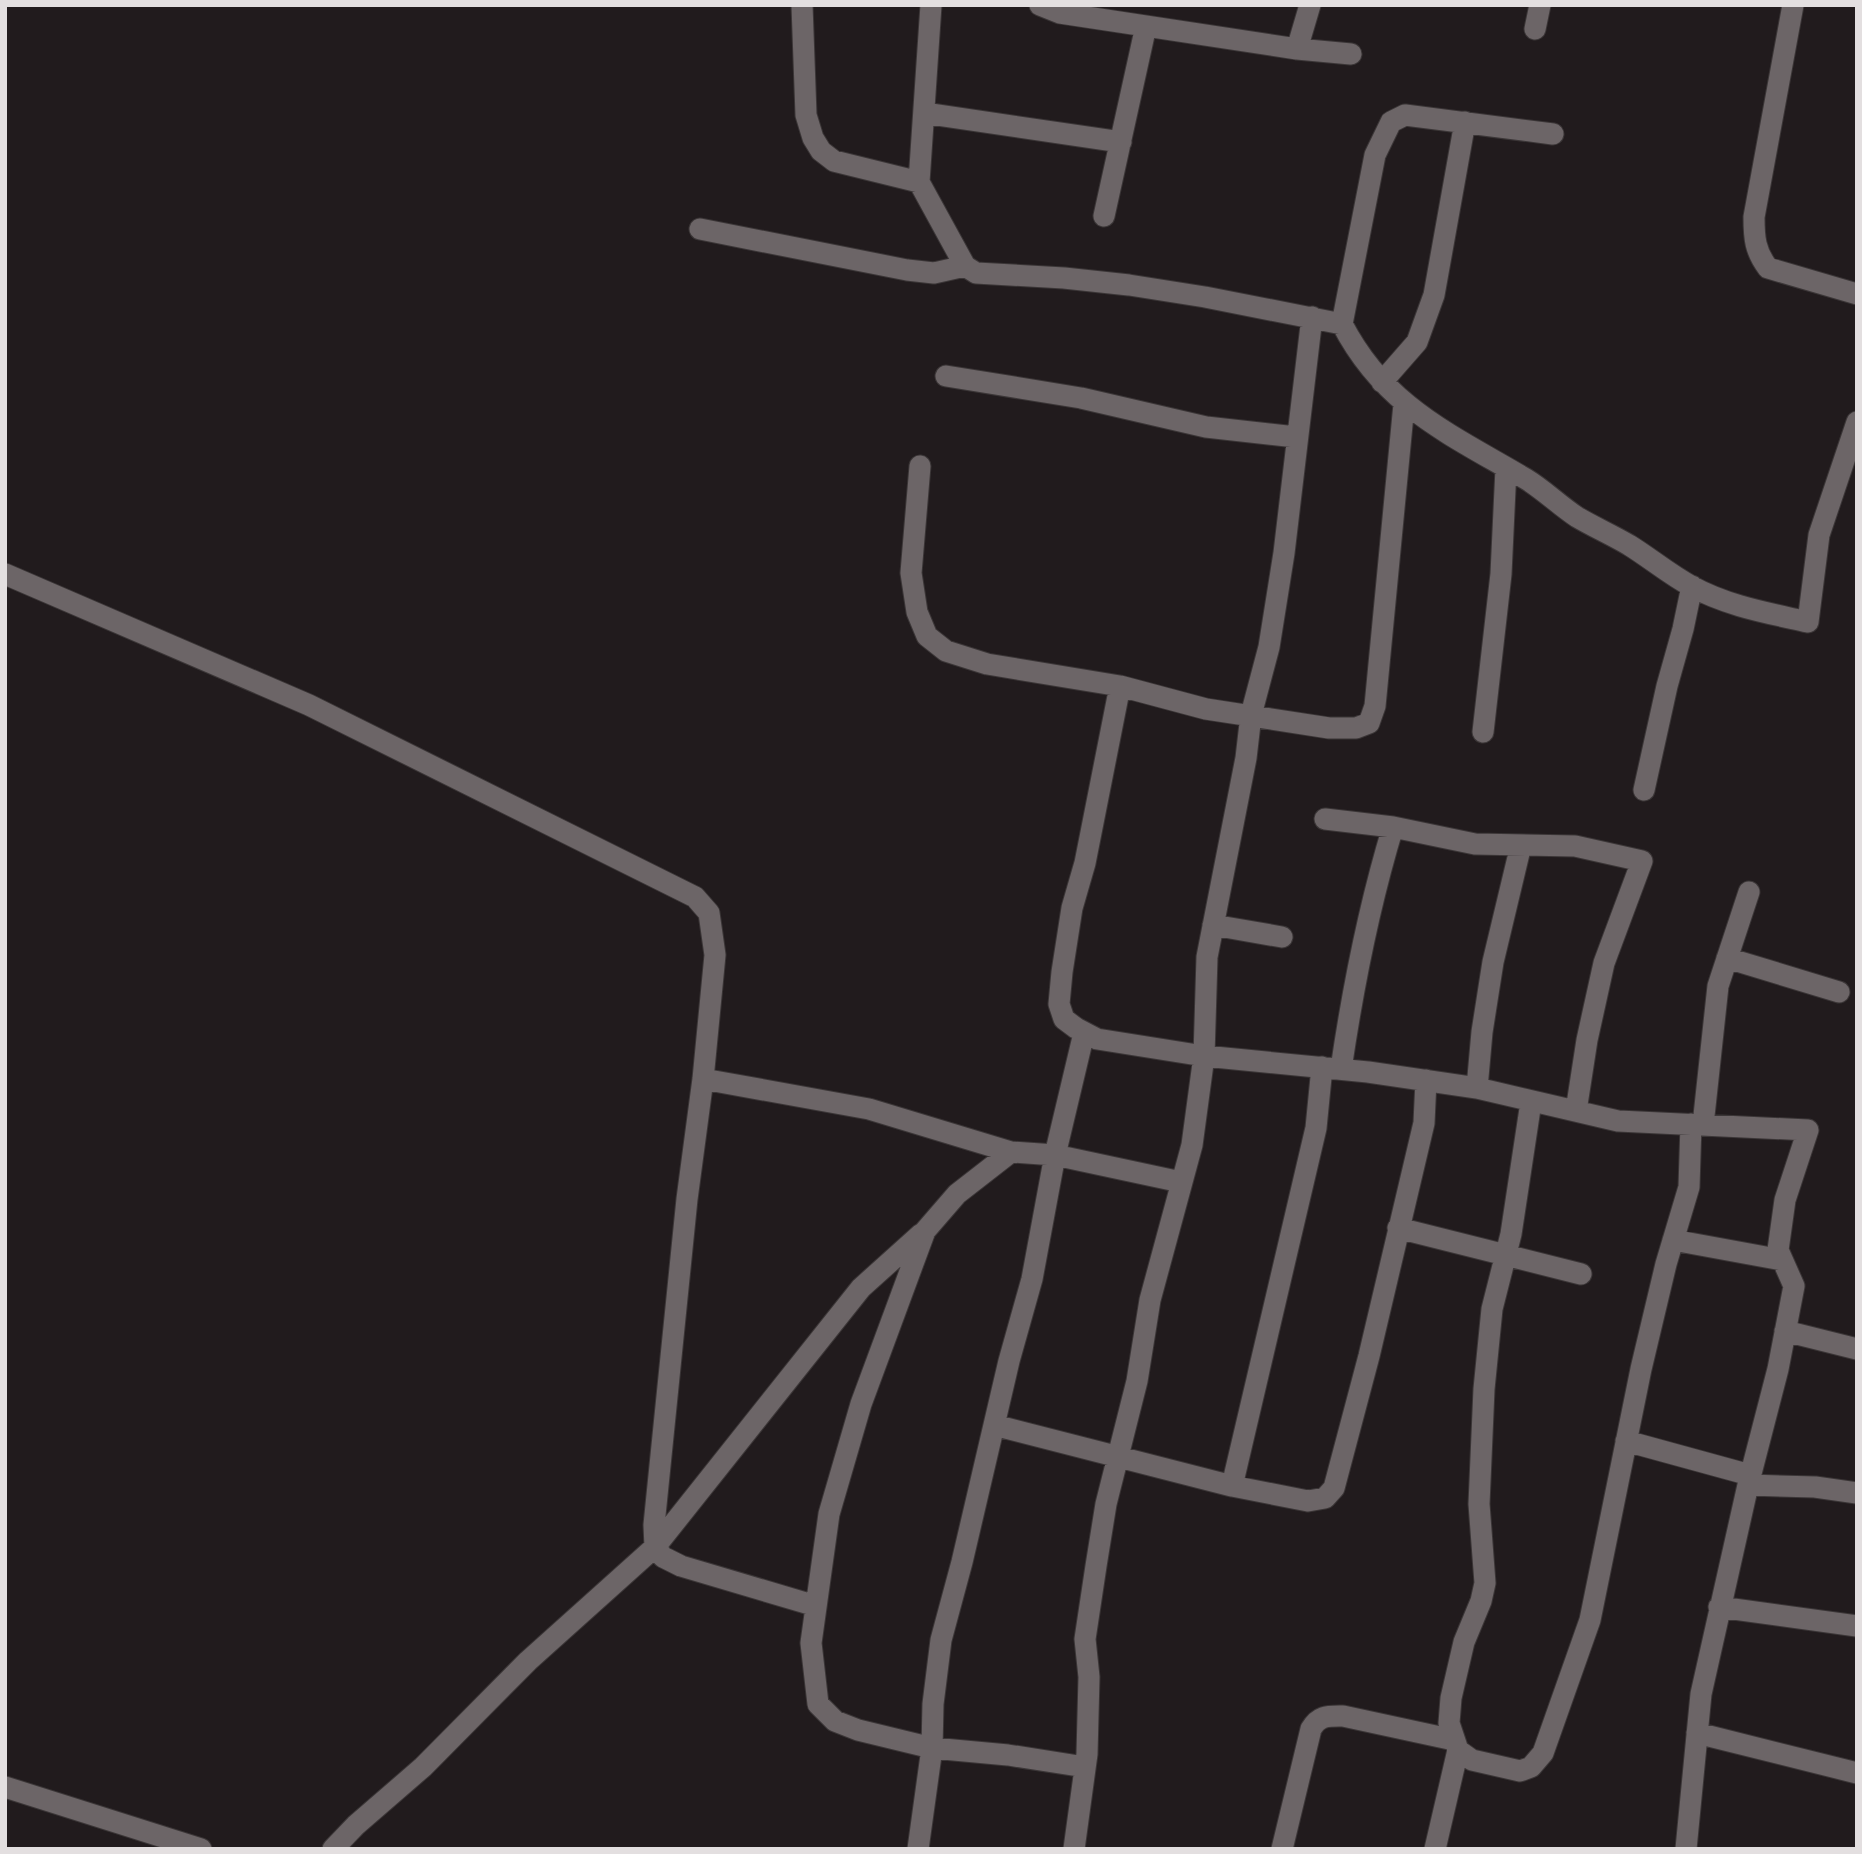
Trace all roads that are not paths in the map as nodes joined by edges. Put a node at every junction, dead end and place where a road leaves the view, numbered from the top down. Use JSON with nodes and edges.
{"nodes":[{"id":1,"x":802,"y":5,"type":"edge"},
{"id":2,"x":931,"y":5,"type":"edge"},
{"id":3,"x":1040,"y":5,"type":"edge"},
{"id":4,"x":1310,"y":5,"type":"edge"},
{"id":5,"x":1540,"y":5,"type":"edge"},
{"id":6,"x":1793,"y":5,"type":"edge"},
{"id":7,"x":1146,"y":26,"type":"junction"},
{"id":8,"x":1535,"y":30,"type":"dead end"},
{"id":9,"x":1297,"y":49,"type":"junction"},
{"id":10,"x":1351,"y":54,"type":"dead end"},
{"id":11,"x":924,"y":113,"type":"junction"},
{"id":12,"x":1465,"y":122,"type":"junction"},
{"id":13,"x":1553,"y":134,"type":"dead end"},
{"id":14,"x":1121,"y":142,"type":"junction"},
{"id":15,"x":919,"y":182,"type":"junction"},
{"id":16,"x":1104,"y":216,"type":"dead end"},
{"id":17,"x":700,"y":229,"type":"dead end"},
{"id":18,"x":965,"y":266,"type":"junction"},
{"id":19,"x":1857,"y":294,"type":"edge"},
{"id":20,"x":1312,"y":317,"type":"junction"},
{"id":21,"x":1342,"y":324,"type":"junction"},
{"id":22,"x":946,"y":376,"type":"dead end"},
{"id":23,"x":1382,"y":382,"type":"junction"},
{"id":24,"x":1404,"y":404,"type":"junction"},
{"id":25,"x":1857,"y":422,"type":"edge"},
{"id":26,"x":1296,"y":438,"type":"junction"},
{"id":27,"x":920,"y":466,"type":"dead end"},
{"id":28,"x":1506,"y":468,"type":"junction"},
{"id":29,"x":5,"y":574,"type":"edge"},
{"id":30,"x":1692,"y":586,"type":"junction"},
{"id":31,"x":1120,"y":686,"type":"junction"},
{"id":32,"x":1251,"y":715,"type":"junction"},
{"id":33,"x":1483,"y":732,"type":"dead end"},
{"id":34,"x":1644,"y":790,"type":"dead end"},
{"id":35,"x":1325,"y":819,"type":"dead end"},
{"id":36,"x":1393,"y":827,"type":"junction"},
{"id":37,"x":1521,"y":845,"type":"junction"},
{"id":38,"x":1749,"y":892,"type":"dead end"},
{"id":39,"x":1213,"y":925,"type":"junction"},
{"id":40,"x":1282,"y":937,"type":"dead end"},
{"id":41,"x":1727,"y":958,"type":"junction"},
{"id":42,"x":1839,"y":992,"type":"dead end"},
{"id":43,"x":1084,"y":1032,"type":"junction"},
{"id":44,"x":1204,"y":1056,"type":"junction"},
{"id":45,"x":1331,"y":1068,"type":"junction"},
{"id":46,"x":703,"y":1079,"type":"junction"},
{"id":47,"x":1426,"y":1080,"type":"junction"},
{"id":48,"x":1477,"y":1088,"type":"junction"},
{"id":49,"x":1531,"y":1102,"type":"junction"},
{"id":50,"x":1576,"y":1111,"type":"junction"},
{"id":51,"x":1697,"y":1124,"type":"junction"},
{"id":52,"x":1011,"y":1152,"type":"junction"},
{"id":53,"x":1055,"y":1155,"type":"junction"},
{"id":54,"x":1181,"y":1181,"type":"junction"},
{"id":55,"x":1398,"y":1228,"type":"junction"},
{"id":56,"x":925,"y":1231,"type":"junction"},
{"id":57,"x":1673,"y":1240,"type":"junction"},
{"id":58,"x":1506,"y":1257,"type":"junction"},
{"id":59,"x":1782,"y":1260,"type":"junction"},
{"id":60,"x":1581,"y":1274,"type":"dead end"},
{"id":61,"x":1785,"y":1331,"type":"junction"},
{"id":62,"x":1857,"y":1349,"type":"edge"},
{"id":63,"x":993,"y":1425,"type":"junction"},
{"id":64,"x":1626,"y":1441,"type":"junction"},
{"id":65,"x":1117,"y":1456,"type":"junction"},
{"id":66,"x":1749,"y":1480,"type":"junction"},
{"id":67,"x":1232,"y":1486,"type":"junction"},
{"id":68,"x":1857,"y":1493,"type":"edge"},
{"id":69,"x":655,"y":1547,"type":"junction"},
{"id":70,"x":816,"y":1606,"type":"junction"},
{"id":71,"x":1719,"y":1607,"type":"junction"},
{"id":72,"x":1857,"y":1626,"type":"edge"},
{"id":73,"x":1697,"y":1733,"type":"junction"},
{"id":74,"x":1456,"y":1745,"type":"junction"},
{"id":75,"x":932,"y":1748,"type":"junction"},
{"id":76,"x":1086,"y":1767,"type":"junction"},
{"id":77,"x":1857,"y":1773,"type":"edge"},
{"id":78,"x":5,"y":1787,"type":"edge"},
{"id":79,"x":201,"y":1849,"type":"edge"},
{"id":80,"x":333,"y":1849,"type":"edge"},
{"id":81,"x":918,"y":1849,"type":"edge"},
{"id":82,"x":1074,"y":1849,"type":"edge"},
{"id":83,"x":1282,"y":1849,"type":"edge"},
{"id":84,"x":1435,"y":1849,"type":"edge"},
{"id":85,"x":1686,"y":1849,"type":"edge"}],
"edges":[{"from":1,"to":15,"type":"street"},
{"from":2,"to":11,"type":"street"},
{"from":3,"to":7,"type":"street"},
{"from":4,"to":9,"type":"street"},
{"from":5,"to":8,"type":"street"},
{"from":6,"to":19,"type":"street"},
{"from":7,"to":9,"type":"street"},
{"from":7,"to":14,"type":"street"},
{"from":9,"to":10,"type":"street"},
{"from":11,"to":14,"type":"street"},
{"from":11,"to":15,"type":"street"},
{"from":12,"to":13,"type":"street"},
{"from":12,"to":21,"type":"street"},
{"from":12,"to":23,"type":"street"},
{"from":14,"to":16,"type":"street"},
{"from":15,"to":18,"type":"street"},
{"from":17,"to":18,"type":"street"},
{"from":18,"to":20,"type":"street"},
{"from":20,"to":21,"type":"street"},
{"from":20,"to":26,"type":"street"},
{"from":21,"to":23,"type":"street"},
{"from":22,"to":26,"type":"street"},
{"from":23,"to":24,"type":"street"},
{"from":24,"to":28,"type":"street"},
{"from":24,"to":32,"type":"street"},
{"from":25,"to":30,"type":"street"},
{"from":26,"to":32,"type":"street"},
{"from":27,"to":31,"type":"street"},
{"from":28,"to":30,"type":"street"},
{"from":28,"to":33,"type":"street"},
{"from":29,"to":46,"type":"street"},
{"from":30,"to":34,"type":"street"},
{"from":31,"to":32,"type":"street"},
{"from":31,"to":43,"type":"street"},
{"from":32,"to":39,"type":"street"},
{"from":35,"to":36,"type":"street"},
{"from":36,"to":37,"type":"street"},
{"from":36,"to":45,"type":"street"},
{"from":37,"to":48,"type":"street"},
{"from":37,"to":50,"type":"street"},
{"from":38,"to":41,"type":"street"},
{"from":39,"to":40,"type":"street"},
{"from":39,"to":44,"type":"street"},
{"from":41,"to":42,"type":"street"},
{"from":41,"to":51,"type":"street"},
{"from":43,"to":44,"type":"street"},
{"from":43,"to":53,"type":"street"},
{"from":44,"to":45,"type":"street"},
{"from":44,"to":54,"type":"street"},
{"from":45,"to":47,"type":"street"},
{"from":45,"to":67,"type":"street"},
{"from":46,"to":52,"type":"street"},
{"from":46,"to":69,"type":"street"},
{"from":47,"to":48,"type":"street"},
{"from":47,"to":55,"type":"street"},
{"from":48,"to":49,"type":"street"},
{"from":49,"to":50,"type":"street"},
{"from":49,"to":58,"type":"street"},
{"from":50,"to":51,"type":"street"},
{"from":51,"to":57,"type":"street"},
{"from":51,"to":59,"type":"street"},
{"from":52,"to":53,"type":"street"},
{"from":52,"to":56,"type":"street"},
{"from":53,"to":54,"type":"street"},
{"from":53,"to":63,"type":"street"},
{"from":54,"to":65,"type":"street"},
{"from":55,"to":58,"type":"street"},
{"from":55,"to":67,"type":"street"},
{"from":56,"to":69,"type":"street"},
{"from":56,"to":70,"type":"street"},
{"from":57,"to":59,"type":"street"},
{"from":57,"to":64,"type":"street"},
{"from":58,"to":60,"type":"street"},
{"from":58,"to":74,"type":"street"},
{"from":59,"to":61,"type":"street"},
{"from":61,"to":62,"type":"street"},
{"from":61,"to":66,"type":"street"},
{"from":63,"to":65,"type":"street"},
{"from":63,"to":75,"type":"street"},
{"from":64,"to":66,"type":"street"},
{"from":64,"to":74,"type":"street"},
{"from":65,"to":67,"type":"street"},
{"from":65,"to":76,"type":"street"},
{"from":66,"to":68,"type":"street"},
{"from":66,"to":71,"type":"street"},
{"from":69,"to":70,"type":"street"},
{"from":69,"to":80,"type":"street"},
{"from":70,"to":75,"type":"street"},
{"from":71,"to":72,"type":"street"},
{"from":71,"to":73,"type":"street"},
{"from":73,"to":77,"type":"street"},
{"from":73,"to":85,"type":"street"},
{"from":74,"to":83,"type":"street"},
{"from":74,"to":84,"type":"street"},
{"from":75,"to":76,"type":"street"},
{"from":75,"to":81,"type":"street"},
{"from":76,"to":82,"type":"street"},
{"from":78,"to":79,"type":"street"}]}
